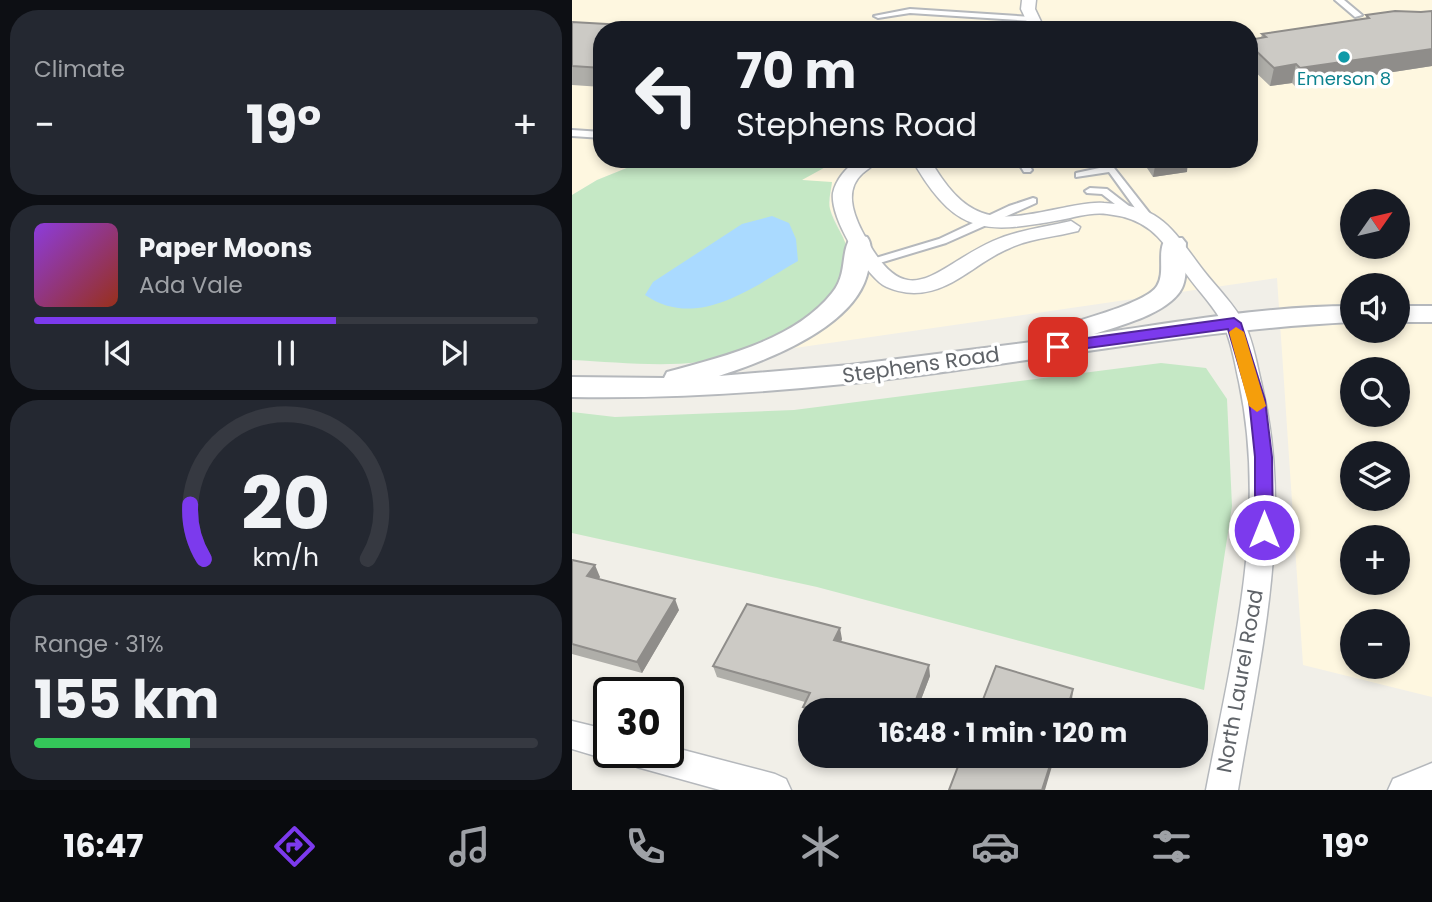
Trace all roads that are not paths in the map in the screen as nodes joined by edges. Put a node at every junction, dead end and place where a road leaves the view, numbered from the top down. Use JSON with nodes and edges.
{"nodes":[{"id":1,"x":957,"y":0,"type":"edge"},
{"id":2,"x":1029,"y":0,"type":"edge"},
{"id":3,"x":1339,"y":0,"type":"edge"},
{"id":4,"x":953,"y":13,"type":"junction"},
{"id":5,"x":1358,"y":15,"type":"dead end"},
{"id":6,"x":878,"y":16,"type":"dead end"},
{"id":7,"x":1013,"y":21,"type":"edge"},
{"id":8,"x":1034,"y":21,"type":"edge"},
{"id":9,"x":572,"y":133,"type":"edge"},
{"id":10,"x":593,"y":134,"type":"edge"},
{"id":11,"x":859,"y":168,"type":"edge"},
{"id":12,"x":926,"y":168,"type":"edge"},
{"id":13,"x":1111,"y":169,"type":"joint"},
{"id":14,"x":1078,"y":176,"type":"dead end"},
{"id":15,"x":1090,"y":191,"type":"dead end"},
{"id":16,"x":1033,"y":201,"type":"dead end"},
{"id":17,"x":1132,"y":214,"type":"junction"},
{"id":18,"x":988,"y":222,"type":"junction"},
{"id":19,"x":1174,"y":243,"type":"junction"},
{"id":20,"x":866,"y":252,"type":"junction"},
{"id":21,"x":1410,"y":314,"type":"edge"},
{"id":22,"x":1432,"y":314,"type":"edge"},
{"id":23,"x":1340,"y":315,"type":"edge"},
{"id":24,"x":1234,"y":323,"type":"junction"},
{"id":25,"x":1011,"y":353,"type":"junction"},
{"id":26,"x":572,"y":387,"type":"edge"},
{"id":27,"x":637,"y":390,"type":"junction"},
{"id":28,"x":572,"y":735,"type":"edge"},
{"id":29,"x":593,"y":741,"type":"edge"},
{"id":30,"x":684,"y":765,"type":"edge"},
{"id":31,"x":1432,"y":778,"type":"edge"},
{"id":32,"x":776,"y":790,"type":"edge"},
{"id":33,"x":1222,"y":790,"type":"edge"},
{"id":34,"x":1404,"y":790,"type":"edge"}],
"edges":[{"from":1,"to":4,"type":"lane"},
{"from":2,"to":8,"type":"street"},
{"from":3,"to":5,"type":"lane"},
{"from":4,"to":6,"type":"lane"},
{"from":4,"to":7,"type":"lane"},
{"from":9,"to":10,"type":"lane"},
{"from":11,"to":20,"type":"street"},
{"from":12,"to":18,"type":"street"},
{"from":13,"to":14,"type":"lane"},
{"from":13,"to":17,"type":"lane"},
{"from":15,"to":17,"type":"lane"},
{"from":16,"to":18,"type":"lane"},
{"from":17,"to":18,"type":"street"},
{"from":17,"to":19,"type":"street"},
{"from":17,"to":20,"type":"street"},
{"from":18,"to":20,"type":"lane"},
{"from":19,"to":24,"type":"street"},
{"from":19,"to":25,"type":"street"},
{"from":20,"to":27,"type":"street"},
{"from":21,"to":22,"type":"street"},
{"from":23,"to":24,"type":"street","name":"Stephens Road"},
{"from":24,"to":25,"type":"street","name":"Stephens Road"},
{"from":24,"to":33,"type":"street","name":"North Laurel Road"},
{"from":25,"to":27,"type":"street","name":"Stephens Road"},
{"from":26,"to":27,"type":"street","name":"Stephens Road"},
{"from":28,"to":29,"type":"street"},
{"from":30,"to":32,"type":"street"},
{"from":31,"to":34,"type":"street"}]}
